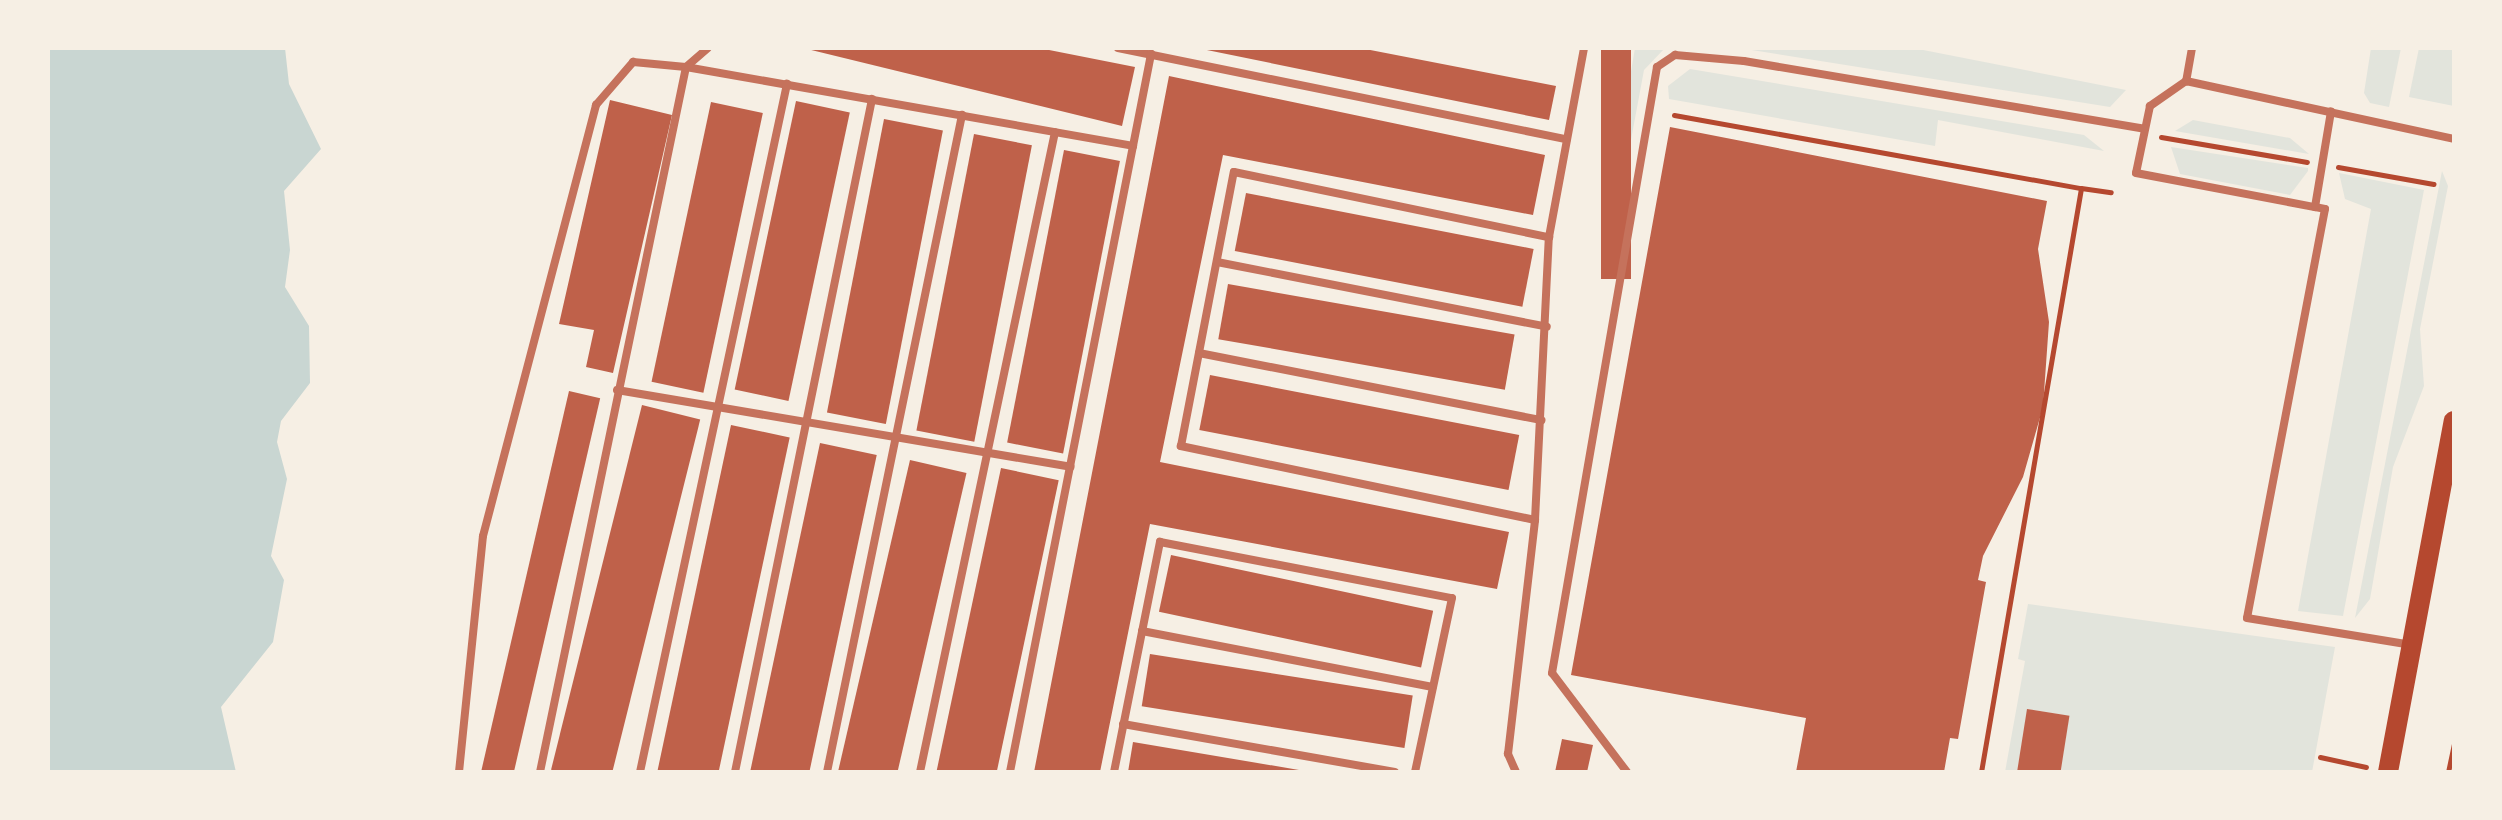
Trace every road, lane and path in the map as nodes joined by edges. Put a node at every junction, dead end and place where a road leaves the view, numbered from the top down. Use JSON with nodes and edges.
{"nodes":[{"id":1,"x":708,"y":48,"type":"edge"},
{"id":2,"x":1118,"y":48,"type":"edge"},
{"id":3,"x":1584,"y":48,"type":"edge"},
{"id":4,"x":2192,"y":48,"type":"edge"},
{"id":5,"x":1151,"y":54,"type":"junction"},
{"id":6,"x":686,"y":67,"type":"junction"},
{"id":7,"x":2186,"y":81,"type":"junction"},
{"id":8,"x":787,"y":84,"type":"junction"},
{"id":9,"x":872,"y":100,"type":"junction"},
{"id":10,"x":2331,"y":112,"type":"junction"},
{"id":11,"x":1674,"y":115,"type":"dead end"},
{"id":12,"x":962,"y":116,"type":"junction"},
{"id":13,"x":1054,"y":132,"type":"junction"},
{"id":14,"x":2144,"y":132,"type":"junction"},
{"id":15,"x":1567,"y":139,"type":"junction"},
{"id":16,"x":2454,"y":139,"type":"edge"},
{"id":17,"x":1133,"y":146,"type":"junction"},
{"id":18,"x":2322,"y":164,"type":"junction"},
{"id":19,"x":2434,"y":184,"type":"dead end"},
{"id":20,"x":2080,"y":188,"type":"junction"},
{"id":21,"x":2111,"y":192,"type":"dead end"},
{"id":22,"x":2315,"y":206,"type":"junction"},
{"id":23,"x":1550,"y":237,"type":"junction"},
{"id":24,"x":1217,"y":262,"type":"junction"},
{"id":25,"x":1546,"y":327,"type":"junction"},
{"id":26,"x":1199,"y":353,"type":"junction"},
{"id":27,"x":617,"y":390,"type":"junction"},
{"id":28,"x":720,"y":407,"type":"junction"},
{"id":29,"x":1542,"y":420,"type":"junction"},
{"id":30,"x":2454,"y":421,"type":"edge"},
{"id":31,"x":808,"y":422,"type":"junction"},
{"id":32,"x":898,"y":437,"type":"junction"},
{"id":33,"x":988,"y":453,"type":"junction"},
{"id":34,"x":1071,"y":467,"type":"junction"},
{"id":35,"x":1535,"y":520,"type":"junction"},
{"id":36,"x":1142,"y":631,"type":"junction"},
{"id":37,"x":2412,"y":645,"type":"junction"},
{"id":38,"x":1433,"y":687,"type":"junction"},
{"id":39,"x":1123,"y":724,"type":"junction"},
{"id":40,"x":2454,"y":744,"type":"edge"},
{"id":41,"x":2320,"y":757,"type":"dead end"},
{"id":42,"x":459,"y":772,"type":"edge"},
{"id":43,"x":540,"y":772,"type":"edge"},
{"id":44,"x":640,"y":772,"type":"edge"},
{"id":45,"x":735,"y":772,"type":"edge"},
{"id":46,"x":827,"y":772,"type":"edge"},
{"id":47,"x":920,"y":772,"type":"edge"},
{"id":48,"x":1010,"y":772,"type":"edge"},
{"id":49,"x":1114,"y":772,"type":"edge"},
{"id":50,"x":1396,"y":772,"type":"edge"},
{"id":51,"x":1415,"y":772,"type":"edge"},
{"id":52,"x":1516,"y":772,"type":"edge"},
{"id":53,"x":1626,"y":772,"type":"edge"},
{"id":54,"x":1982,"y":772,"type":"edge"},
{"id":55,"x":2388,"y":772,"type":"edge"},
{"id":56,"x":2448,"y":772,"type":"edge"}],
"edges":[{"from":1,"to":6,"type":"lane"},
{"from":2,"to":5,"type":"lane"},
{"from":3,"to":15,"type":"lane"},
{"from":4,"to":7,"type":"lane"},
{"from":5,"to":15,"type":"lane"},
{"from":5,"to":17,"type":"lane"},
{"from":6,"to":8,"type":"lane"},
{"from":6,"to":27,"type":"lane"},
{"from":6,"to":42,"type":"lane"},
{"from":7,"to":10,"type":"lane"},
{"from":7,"to":14,"type":"lane"},
{"from":8,"to":9,"type":"lane"},
{"from":8,"to":28,"type":"lane"},
{"from":9,"to":12,"type":"lane"},
{"from":9,"to":31,"type":"lane"},
{"from":10,"to":16,"type":"lane"},
{"from":10,"to":18,"type":"lane"},
{"from":11,"to":20,"type":"path"},
{"from":12,"to":13,"type":"lane"},
{"from":12,"to":32,"type":"lane"},
{"from":13,"to":17,"type":"lane"},
{"from":13,"to":33,"type":"lane"},
{"from":14,"to":18,"type":"path"},
{"from":14,"to":22,"type":"lane"},
{"from":14,"to":53,"type":"lane"},
{"from":15,"to":23,"type":"lane"},
{"from":17,"to":34,"type":"lane"},
{"from":18,"to":19,"type":"path"},
{"from":18,"to":22,"type":"lane"},
{"from":20,"to":21,"type":"path"},
{"from":20,"to":54,"type":"path"},
{"from":22,"to":37,"type":"lane"},
{"from":23,"to":24,"type":"lane"},
{"from":23,"to":25,"type":"lane"},
{"from":24,"to":25,"type":"lane"},
{"from":24,"to":26,"type":"lane"},
{"from":25,"to":29,"type":"lane"},
{"from":26,"to":29,"type":"lane"},
{"from":26,"to":35,"type":"lane"},
{"from":27,"to":28,"type":"lane"},
{"from":27,"to":43,"type":"lane"},
{"from":28,"to":31,"type":"lane"},
{"from":28,"to":44,"type":"lane"},
{"from":29,"to":35,"type":"lane"},
{"from":30,"to":37,"type":"main road"},
{"from":31,"to":32,"type":"lane"},
{"from":31,"to":45,"type":"lane"},
{"from":32,"to":33,"type":"lane"},
{"from":32,"to":46,"type":"lane"},
{"from":33,"to":34,"type":"lane"},
{"from":33,"to":47,"type":"lane"},
{"from":34,"to":48,"type":"lane"},
{"from":35,"to":52,"type":"lane"},
{"from":36,"to":38,"type":"lane"},
{"from":36,"to":38,"type":"lane"},
{"from":36,"to":39,"type":"lane"},
{"from":37,"to":55,"type":"main road"},
{"from":38,"to":51,"type":"lane"},
{"from":39,"to":49,"type":"lane"},
{"from":39,"to":50,"type":"lane"},
{"from":40,"to":56,"type":"path"},
{"from":41,"to":55,"type":"path"}]}
